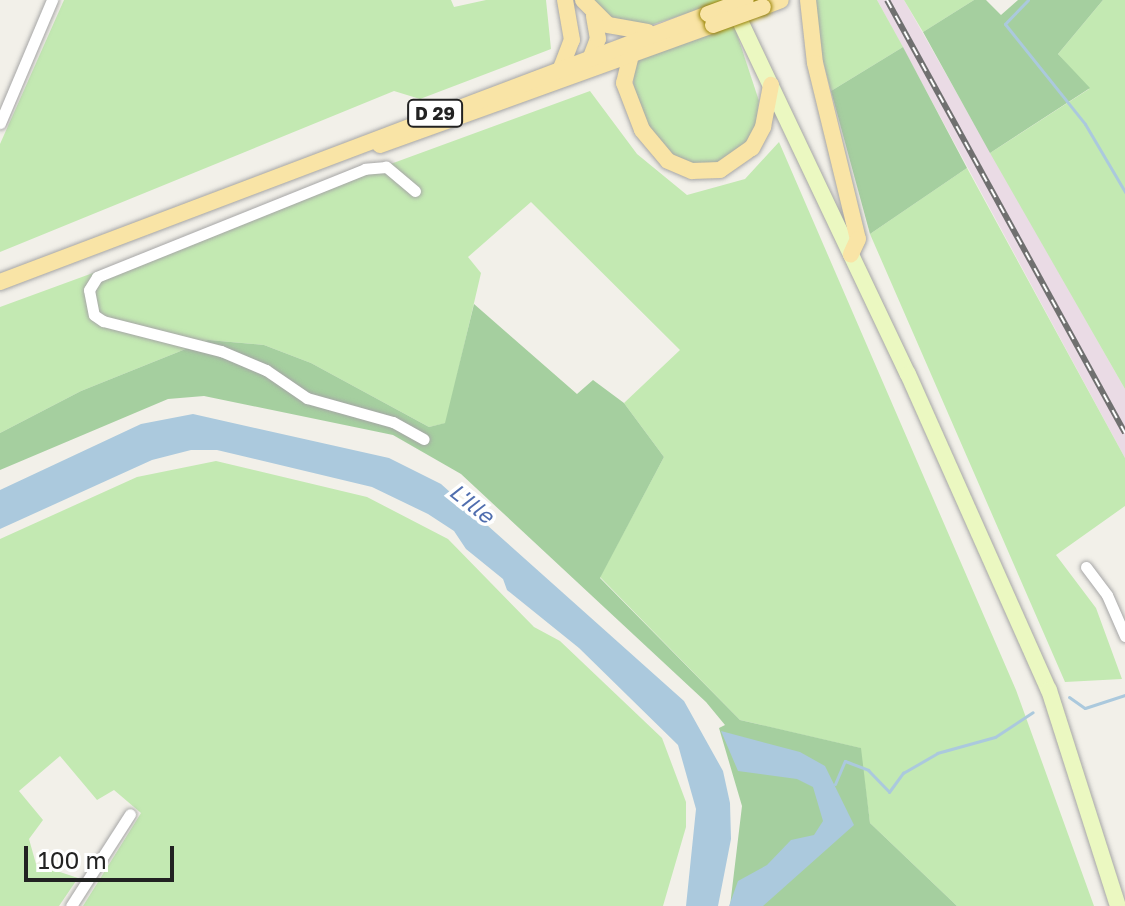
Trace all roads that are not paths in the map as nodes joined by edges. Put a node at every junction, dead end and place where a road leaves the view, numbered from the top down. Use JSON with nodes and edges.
{"nodes":[{"id":1,"x":52,"y":0,"type":"edge"},
{"id":2,"x":565,"y":0,"type":"edge"},
{"id":3,"x":583,"y":0,"type":"edge"},
{"id":4,"x":731,"y":0,"type":"edge"},
{"id":5,"x":746,"y":0,"type":"edge"},
{"id":6,"x":781,"y":0,"type":"edge"},
{"id":7,"x":808,"y":0,"type":"edge"},
{"id":8,"x":765,"y":3,"type":"edge"},
{"id":9,"x":594,"y":16,"type":"junction"},
{"id":10,"x":710,"y":19,"type":"junction"},
{"id":11,"x":657,"y":32,"type":"junction"},
{"id":12,"x":631,"y":55,"type":"junction"},
{"id":13,"x":594,"y":56,"type":"junction"},
{"id":14,"x":563,"y":73,"type":"junction"},
{"id":15,"x":771,"y":85,"type":"junction"},
{"id":16,"x":0,"y":123,"type":"edge"},
{"id":17,"x":415,"y":191,"type":"dead end"},
{"id":18,"x":851,"y":254,"type":"junction"},
{"id":19,"x":0,"y":282,"type":"edge"},
{"id":20,"x":424,"y":439,"type":"dead end"},
{"id":21,"x":1086,"y":567,"type":"dead end"},
{"id":22,"x":1125,"y":636,"type":"edge"},
{"id":23,"x":130,"y":814,"type":"dead end"},
{"id":24,"x":71,"y":906,"type":"edge"},
{"id":25,"x":1118,"y":906,"type":"edge"}],
"edges":[{"from":1,"to":16,"type":"street"},
{"from":2,"to":14,"type":"main road"},
{"from":3,"to":9,"type":"main road"},
{"from":4,"to":15,"type":"main road"},
{"from":5,"to":10,"type":"main road","number":"D 29","bridge":true},
{"from":6,"to":8,"type":"main road","number":"D 29"},
{"from":7,"to":18,"type":"main road"},
{"from":8,"to":10,"type":"main road","number":"D 29","bridge":true},
{"from":9,"to":11,"type":"main road"},
{"from":9,"to":13,"type":"main road"},
{"from":10,"to":11,"type":"main road","number":"D 29"},
{"from":10,"to":12,"type":"main road","number":"D 29"},
{"from":11,"to":13,"type":"main road","number":"D 29"},
{"from":12,"to":14,"type":"main road","number":"D 29"},
{"from":12,"to":15,"type":"main road"},
{"from":13,"to":14,"type":"main road","number":"D 29"},
{"from":14,"to":19,"type":"main road","number":"D 29"},
{"from":15,"to":18,"type":"main road"},
{"from":17,"to":20,"type":"street"},
{"from":18,"to":25,"type":"main road"},
{"from":21,"to":22,"type":"street"},
{"from":23,"to":24,"type":"street"}]}
